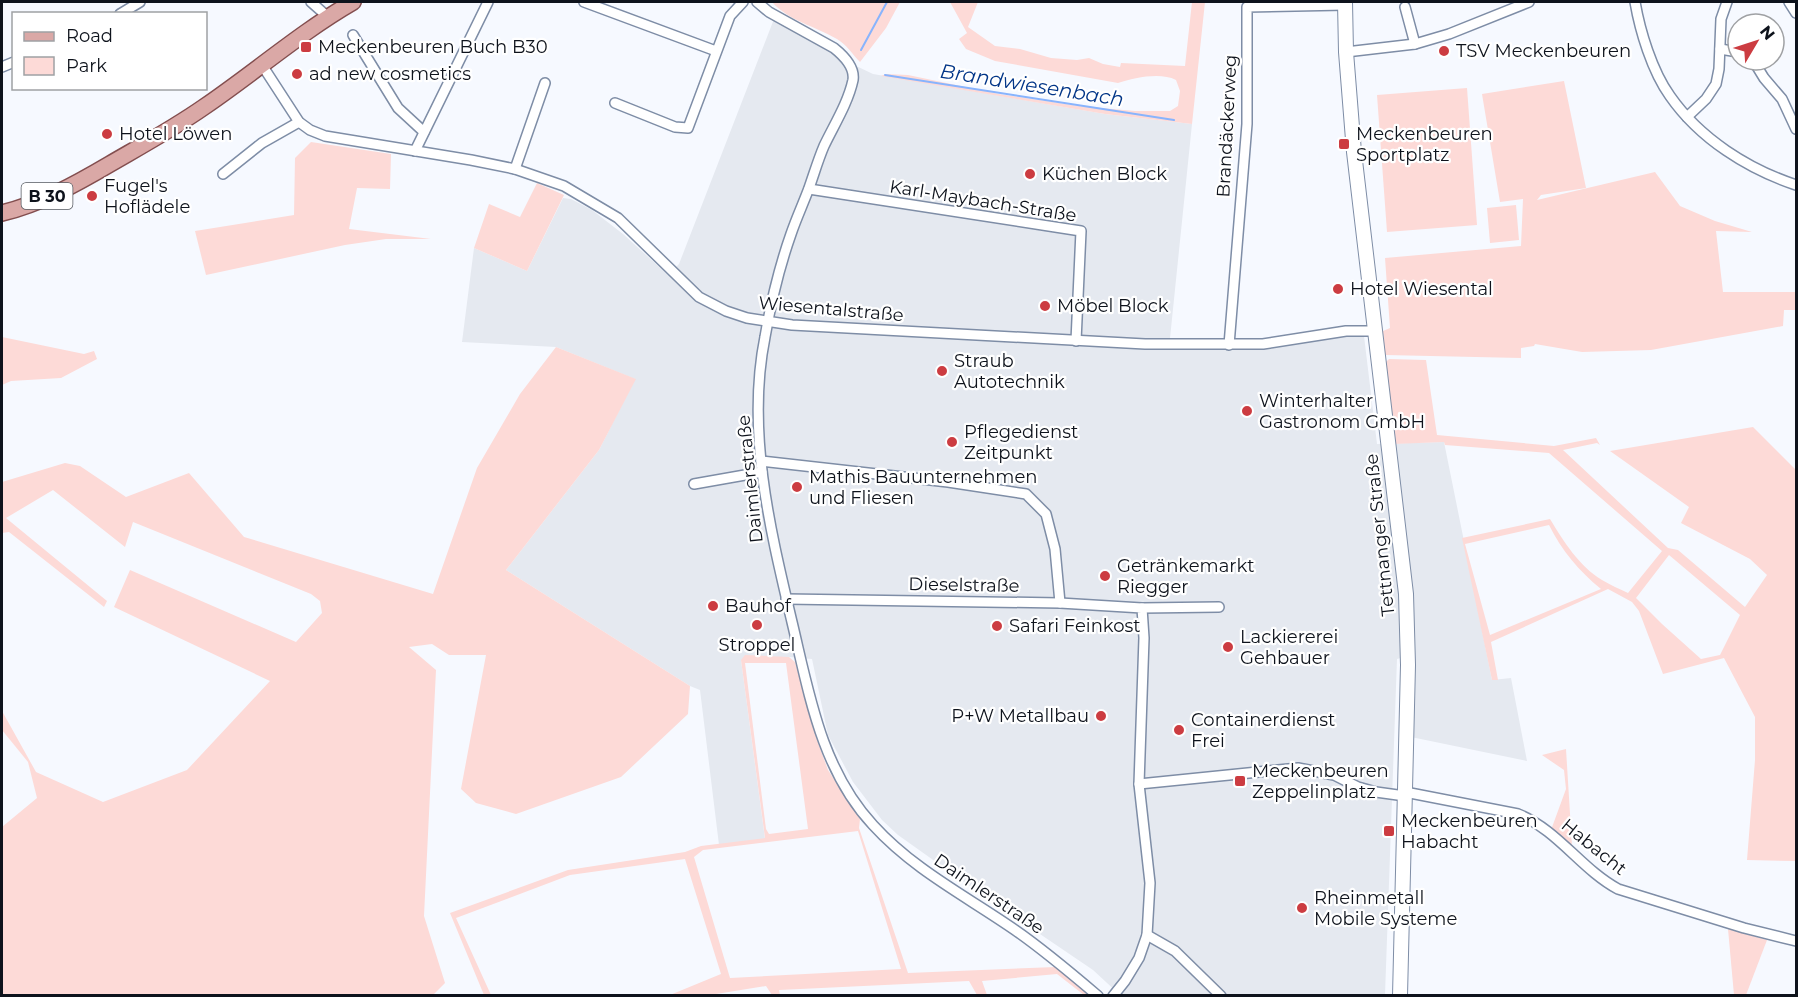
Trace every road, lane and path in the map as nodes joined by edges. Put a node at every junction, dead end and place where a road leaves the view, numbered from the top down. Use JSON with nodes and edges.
{"nodes":[{"id":1,"x":140,"y":2,"type":"edge"},
{"id":2,"x":311,"y":2,"type":"edge"},
{"id":3,"x":353,"y":2,"type":"edge"},
{"id":4,"x":488,"y":2,"type":"edge"},
{"id":5,"x":584,"y":2,"type":"edge"},
{"id":6,"x":743,"y":2,"type":"edge"},
{"id":7,"x":757,"y":2,"type":"edge"},
{"id":8,"x":1529,"y":2,"type":"edge"},
{"id":9,"x":1635,"y":2,"type":"edge"},
{"id":10,"x":1727,"y":2,"type":"edge"},
{"id":11,"x":1789,"y":2,"type":"edge"},
{"id":12,"x":1345,"y":3,"type":"edge"},
{"id":13,"x":1405,"y":7,"type":"dead end"},
{"id":14,"x":123,"y":12,"type":"edge"},
{"id":15,"x":1797,"y":13,"type":"edge"},
{"id":16,"x":328,"y":17,"type":"junction"},
{"id":17,"x":353,"y":35,"type":"dead end"},
{"id":18,"x":1415,"y":44,"type":"junction"},
{"id":19,"x":1720,"y":49,"type":"junction"},
{"id":20,"x":1726,"y":50,"type":"edge"},
{"id":21,"x":716,"y":51,"type":"junction"},
{"id":22,"x":1346,"y":52,"type":"junction"},
{"id":23,"x":262,"y":65,"type":"junction"},
{"id":24,"x":1760,"y":72,"type":"edge"},
{"id":25,"x":545,"y":83,"type":"dead end"},
{"id":26,"x":615,"y":103,"type":"dead end"},
{"id":27,"x":1687,"y":117,"type":"junction"},
{"id":28,"x":298,"y":122,"type":"junction"},
{"id":29,"x":1797,"y":129,"type":"edge"},
{"id":30,"x":424,"y":132,"type":"junction"},
{"id":31,"x":415,"y":151,"type":"junction"},
{"id":32,"x":516,"y":169,"type":"junction"},
{"id":33,"x":223,"y":174,"type":"dead end"},
{"id":34,"x":1797,"y":185,"type":"edge"},
{"id":35,"x":809,"y":189,"type":"junction"},
{"id":36,"x":2,"y":213,"type":"edge"},
{"id":37,"x":768,"y":321,"type":"junction"},
{"id":38,"x":1374,"y":331,"type":"junction"},
{"id":39,"x":1076,"y":341,"type":"junction"},
{"id":40,"x":1228,"y":345,"type":"junction"},
{"id":41,"x":761,"y":461,"type":"junction"},
{"id":42,"x":762,"y":472,"type":"junction"},
{"id":43,"x":694,"y":484,"type":"dead end"},
{"id":44,"x":786,"y":599,"type":"junction"},
{"id":45,"x":1060,"y":603,"type":"junction"},
{"id":46,"x":1219,"y":607,"type":"dead end"},
{"id":47,"x":1142,"y":608,"type":"junction"},
{"id":48,"x":1139,"y":784,"type":"junction"},
{"id":49,"x":1405,"y":794,"type":"junction"},
{"id":50,"x":1147,"y":935,"type":"junction"},
{"id":51,"x":1797,"y":941,"type":"edge"},
{"id":52,"x":1098,"y":996,"type":"edge"},
{"id":53,"x":1113,"y":996,"type":"edge"},
{"id":54,"x":1221,"y":996,"type":"edge"},
{"id":55,"x":1400,"y":996,"type":"edge"}],
"edges":[{"from":1,"to":14,"type":"street"},
{"from":2,"to":16,"type":"street"},
{"from":3,"to":16,"type":"main road","number":"B 30"},
{"from":4,"to":30,"type":"street"},
{"from":5,"to":21,"type":"street"},
{"from":6,"to":21,"type":"street"},
{"from":7,"to":35,"type":"street","name":"Daimlerstraße"},
{"from":8,"to":18,"type":"street"},
{"from":9,"to":27,"type":"street"},
{"from":10,"to":19,"type":"street"},
{"from":11,"to":15,"type":"street"},
{"from":12,"to":22,"type":"main road","name":"Tettnanger Straße"},
{"from":12,"to":40,"type":"street","name":"Brandäckerweg"},
{"from":13,"to":18,"type":"street"},
{"from":16,"to":23,"type":"main road","number":"B 30"},
{"from":17,"to":30,"type":"street"},
{"from":18,"to":22,"type":"street"},
{"from":19,"to":20,"type":"street"},
{"from":19,"to":27,"type":"street"},
{"from":21,"to":26,"type":"street"},
{"from":22,"to":38,"type":"main road","name":"Tettnanger Straße"},
{"from":23,"to":28,"type":"street"},
{"from":23,"to":36,"type":"main road","number":"B 30"},
{"from":24,"to":29,"type":"street"},
{"from":25,"to":32,"type":"street"},
{"from":27,"to":34,"type":"street"},
{"from":28,"to":31,"type":"street","name":"Wiesentalstraße"},
{"from":28,"to":33,"type":"street"},
{"from":30,"to":31,"type":"street"},
{"from":31,"to":32,"type":"street","name":"Wiesentalstraße"},
{"from":32,"to":37,"type":"street","name":"Wiesentalstraße"},
{"from":35,"to":37,"type":"street","name":"Daimlerstraße"},
{"from":35,"to":39,"type":"street","name":"Karl-Maybach-Straße"},
{"from":37,"to":39,"type":"street","name":"Wiesentalstraße"},
{"from":37,"to":41,"type":"street","name":"Daimlerstraße"},
{"from":38,"to":40,"type":"street","name":"Wiesentalstraße"},
{"from":38,"to":49,"type":"main road","name":"Tettnanger Straße"},
{"from":39,"to":40,"type":"street","name":"Wiesentalstraße"},
{"from":41,"to":42,"type":"street","name":"Daimlerstraße"},
{"from":41,"to":45,"type":"street"},
{"from":42,"to":43,"type":"street"},
{"from":42,"to":44,"type":"street","name":"Daimlerstraße"},
{"from":44,"to":45,"type":"street","name":"Dieselstraße"},
{"from":44,"to":52,"type":"street","name":"Daimlerstraße"},
{"from":45,"to":47,"type":"street","name":"Dieselstraße"},
{"from":46,"to":47,"type":"street","name":"Dieselstraße"},
{"from":47,"to":48,"type":"street"},
{"from":48,"to":49,"type":"street","name":"Habacht"},
{"from":48,"to":50,"type":"street"},
{"from":49,"to":51,"type":"street","name":"Habacht"},
{"from":49,"to":55,"type":"main road","name":"Tettnanger Straße"},
{"from":50,"to":53,"type":"street"},
{"from":50,"to":54,"type":"street"}]}
